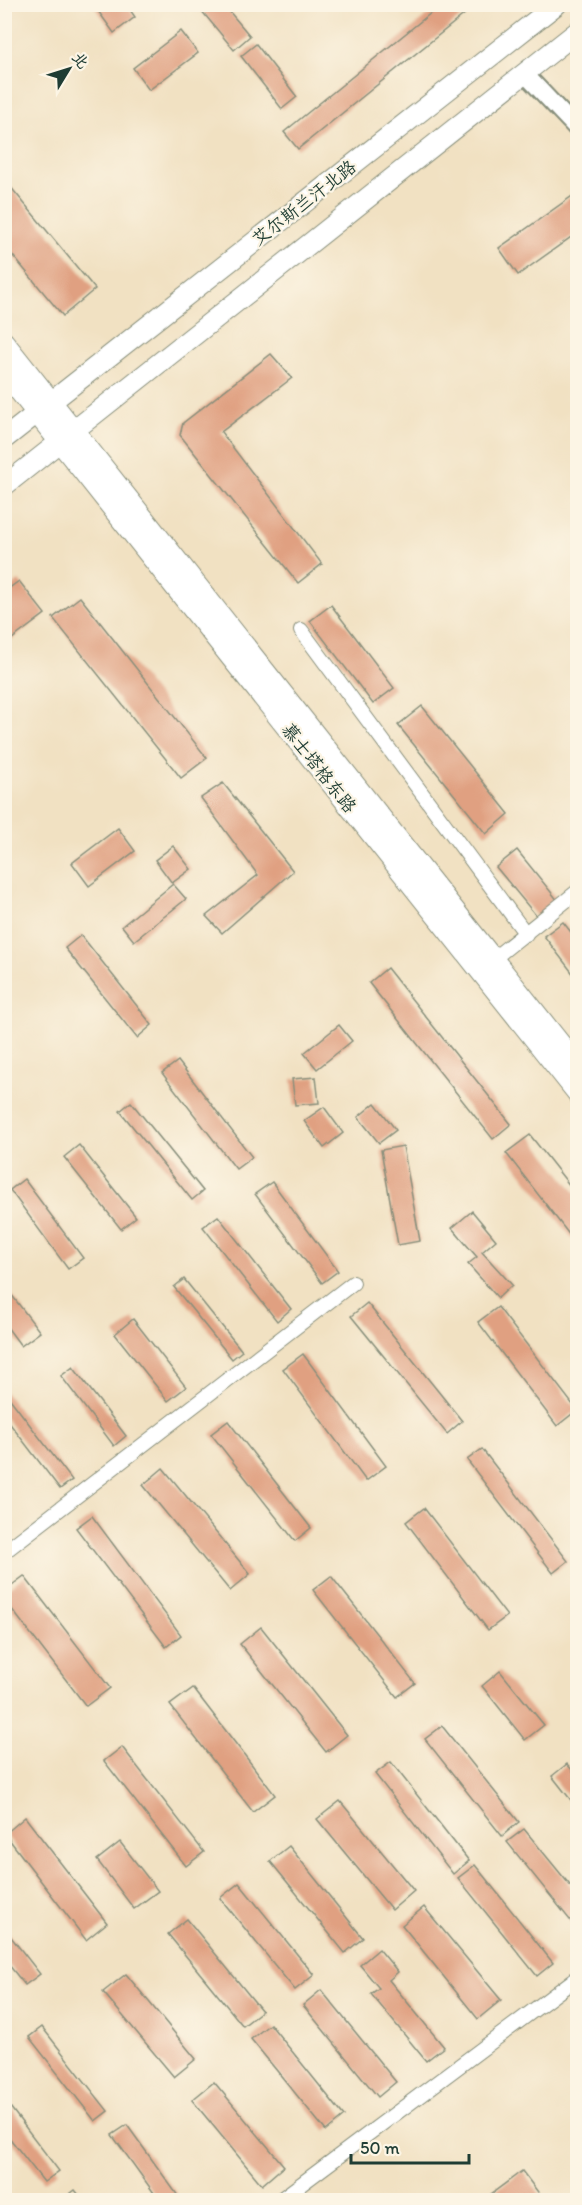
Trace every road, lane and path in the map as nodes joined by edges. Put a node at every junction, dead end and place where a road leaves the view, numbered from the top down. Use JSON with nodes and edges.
{"nodes":[{"id":1,"x":557,"y":4,"type":"edge"},
{"id":2,"x":578,"y":31,"type":"edge"},
{"id":3,"x":524,"y":73,"type":"junction"},
{"id":4,"x":578,"y":130,"type":"edge"},
{"id":5,"x":4,"y":342,"type":"edge"},
{"id":6,"x":4,"y":372,"type":"edge"},
{"id":7,"x":44,"y":408,"type":"junction"},
{"id":8,"x":68,"y":436,"type":"junction"},
{"id":9,"x":4,"y":439,"type":"edge"},
{"id":10,"x":4,"y":486,"type":"edge"},
{"id":11,"x":301,"y":630,"type":"dead end"},
{"id":12,"x":578,"y":891,"type":"edge"},
{"id":13,"x":526,"y":934,"type":"junction"},
{"id":14,"x":493,"y":959,"type":"junction"},
{"id":15,"x":578,"y":1066,"type":"edge"},
{"id":16,"x":578,"y":1094,"type":"edge"},
{"id":17,"x":353,"y":1283,"type":"dead end"},
{"id":18,"x":4,"y":1552,"type":"edge"},
{"id":19,"x":578,"y":1977,"type":"edge"},
{"id":20,"x":280,"y":2200,"type":"edge"}],
"edges":[{"from":1,"to":7,"type":"main road","name":"艾尔斯兰汗北路"},
{"from":2,"to":3,"type":"main road","name":"艾尔斯兰汗北路"},
{"from":3,"to":4,"type":"street"},
{"from":3,"to":8,"type":"main road","name":"艾尔斯兰汗北路"},
{"from":5,"to":7,"type":"main road"},
{"from":6,"to":7,"type":"main road"},
{"from":7,"to":8,"type":"main road"},
{"from":7,"to":9,"type":"main road","name":"艾尔斯兰汗北路"},
{"from":8,"to":10,"type":"main road","name":"艾尔斯兰汗北路"},
{"from":8,"to":14,"type":"main road","name":"慕士塔格东路"},
{"from":8,"to":16,"type":"main road","name":"慕士塔格东路"},
{"from":11,"to":13,"type":"street"},
{"from":12,"to":13,"type":"street"},
{"from":13,"to":14,"type":"street"},
{"from":14,"to":15,"type":"main road","name":"慕士塔格东路"},
{"from":17,"to":18,"type":"street"},
{"from":19,"to":20,"type":"street"}]}
